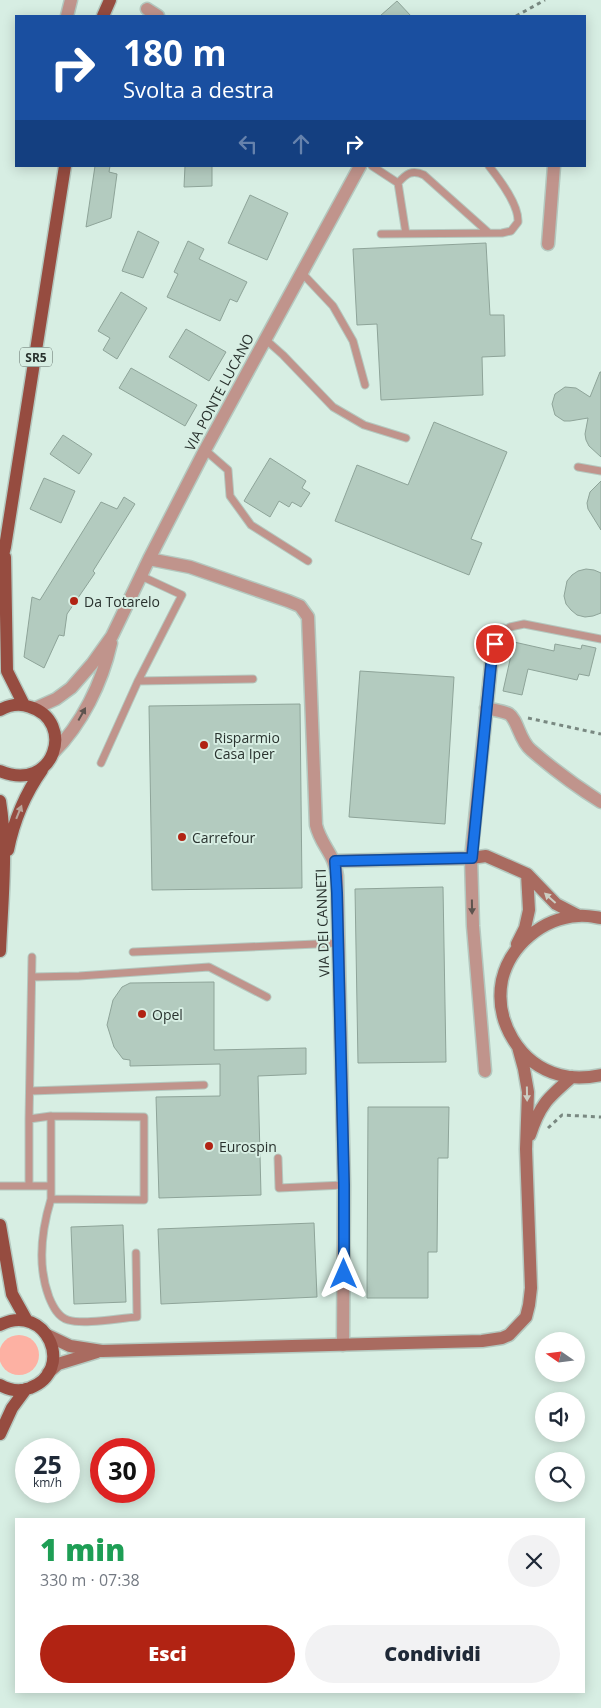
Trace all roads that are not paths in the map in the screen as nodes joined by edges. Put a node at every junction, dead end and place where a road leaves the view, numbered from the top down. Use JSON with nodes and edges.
{"nodes":[{"id":1,"x":71,"y":0,"type":"edge"},
{"id":2,"x":110,"y":0,"type":"edge"},
{"id":3,"x":147,"y":9,"type":"dead end"},
{"id":4,"x":67,"y":15,"type":"edge"},
{"id":5,"x":103,"y":15,"type":"edge"},
{"id":6,"x":156,"y":15,"type":"edge"},
{"id":7,"x":65,"y":167,"type":"edge"},
{"id":8,"x":359,"y":167,"type":"edge"},
{"id":9,"x":374,"y":167,"type":"edge"},
{"id":10,"x":490,"y":167,"type":"edge"},
{"id":11,"x":554,"y":167,"type":"edge"},
{"id":12,"x":398,"y":183,"type":"junction"},
{"id":13,"x":489,"y":233,"type":"junction"},
{"id":14,"x":381,"y":234,"type":"dead end"},
{"id":15,"x":406,"y":234,"type":"junction"},
{"id":16,"x":548,"y":244,"type":"dead end"},
{"id":17,"x":301,"y":272,"type":"junction"},
{"id":18,"x":264,"y":339,"type":"junction"},
{"id":19,"x":365,"y":385,"type":"dead end"},
{"id":20,"x":406,"y":438,"type":"dead end"},
{"id":21,"x":205,"y":450,"type":"junction"},
{"id":22,"x":578,"y":467,"type":"dead end"},
{"id":23,"x":601,"y":471,"type":"edge"},
{"id":24,"x":5,"y":547,"type":"junction"},
{"id":25,"x":149,"y":559,"type":"junction"},
{"id":26,"x":308,"y":561,"type":"dead end"},
{"id":27,"x":0,"y":567,"type":"edge"},
{"id":28,"x":141,"y":576,"type":"junction"},
{"id":29,"x":503,"y":631,"type":"joint"},
{"id":30,"x":112,"y":636,"type":"junction"},
{"id":31,"x":601,"y":639,"type":"edge"},
{"id":32,"x":3,"y":666,"type":"edge"},
{"id":33,"x":253,"y":679,"type":"dead end"},
{"id":34,"x":138,"y":681,"type":"junction"},
{"id":35,"x":30,"y":707,"type":"junction"},
{"id":36,"x":486,"y":708,"type":"junction"},
{"id":37,"x":0,"y":710,"type":"edge"},
{"id":38,"x":53,"y":753,"type":"junction"},
{"id":39,"x":101,"y":763,"type":"dead end"},
{"id":40,"x":45,"y":765,"type":"junction"},
{"id":41,"x":0,"y":771,"type":"edge"},
{"id":42,"x":0,"y":801,"type":"edge"},
{"id":43,"x":601,"y":802,"type":"edge"},
{"id":44,"x":472,"y":858,"type":"junction"},
{"id":45,"x":335,"y":861,"type":"junction"},
{"id":46,"x":527,"y":874,"type":"junction"},
{"id":47,"x":3,"y":877,"type":"junction"},
{"id":48,"x":579,"y":916,"type":"junction"},
{"id":49,"x":601,"y":918,"type":"edge"},
{"id":50,"x":338,"y":943,"type":"junction"},
{"id":51,"x":0,"y":951,"type":"edge"},
{"id":52,"x":133,"y":952,"type":"dead end"},
{"id":53,"x":32,"y":957,"type":"dead end"},
{"id":54,"x":511,"y":958,"type":"junction"},
{"id":55,"x":32,"y":977,"type":"junction"},
{"id":56,"x":267,"y":997,"type":"dead end"},
{"id":57,"x":518,"y":1047,"type":"junction"},
{"id":58,"x":485,"y":1070,"type":"dead end"},
{"id":59,"x":601,"y":1076,"type":"edge"},
{"id":60,"x":572,"y":1077,"type":"junction"},
{"id":61,"x":204,"y":1085,"type":"dead end"},
{"id":62,"x":30,"y":1091,"type":"junction"},
{"id":63,"x":51,"y":1116,"type":"junction"},
{"id":64,"x":29,"y":1119,"type":"junction"},
{"id":65,"x":526,"y":1149,"type":"junction"},
{"id":66,"x":278,"y":1158,"type":"dead end"},
{"id":67,"x":344,"y":1185,"type":"junction"},
{"id":68,"x":0,"y":1186,"type":"edge"},
{"id":69,"x":29,"y":1186,"type":"junction"},
{"id":70,"x":51,"y":1186,"type":"junction"},
{"id":71,"x":51,"y":1199,"type":"junction"},
{"id":72,"x":0,"y":1225,"type":"edge"},
{"id":73,"x":136,"y":1252,"type":"dead end"},
{"id":74,"x":27,"y":1321,"type":"junction"},
{"id":75,"x":0,"y":1325,"type":"edge"},
{"id":76,"x":47,"y":1335,"type":"junction"},
{"id":77,"x":343,"y":1345,"type":"junction"},
{"id":78,"x":102,"y":1351,"type":"junction"},
{"id":79,"x":48,"y":1373,"type":"junction"},
{"id":80,"x":0,"y":1385,"type":"edge"},
{"id":81,"x":26,"y":1389,"type":"junction"},
{"id":82,"x":0,"y":1434,"type":"edge"}],
"edges":[{"from":1,"to":4,"type":"street"},
{"from":2,"to":5,"type":"main road"},
{"from":3,"to":6,"type":"street"},
{"from":7,"to":24,"type":"main road","number":"SR5"},
{"from":8,"to":17,"type":"street","name":"VIA PONTE LUCANO"},
{"from":9,"to":12,"type":"lane"},
{"from":10,"to":13,"type":"lane"},
{"from":11,"to":16,"type":"street"},
{"from":12,"to":13,"type":"lane"},
{"from":12,"to":15,"type":"lane"},
{"from":13,"to":15,"type":"lane"},
{"from":14,"to":15,"type":"lane"},
{"from":17,"to":18,"type":"street","name":"VIA PONTE LUCANO"},
{"from":17,"to":19,"type":"lane"},
{"from":18,"to":20,"type":"lane"},
{"from":18,"to":21,"type":"street","name":"VIA PONTE LUCANO"},
{"from":21,"to":25,"type":"street","name":"VIA PONTE LUCANO"},
{"from":21,"to":26,"type":"lane"},
{"from":22,"to":23,"type":"lane"},
{"from":24,"to":27,"type":"main road"},
{"from":24,"to":32,"type":"main road"},
{"from":25,"to":28,"type":"street","name":"VIA PONTE LUCANO"},
{"from":25,"to":45,"type":"street","name":"VIA DEI CANNETI"},
{"from":28,"to":30,"type":"street","name":"VIA PONTE LUCANO"},
{"from":28,"to":34,"type":"lane"},
{"from":29,"to":31,"type":"lane"},
{"from":29,"to":36,"type":"street"},
{"from":30,"to":35,"type":"street","name":"VIA PONTE LUCANO"},
{"from":38,"to":30,"type":"street","name":"VIA PONTE LUCANO","one_way":true},
{"from":32,"to":35,"type":"main road"},
{"from":33,"to":34,"type":"lane"},
{"from":34,"to":39,"type":"lane"},
{"from":35,"to":37,"type":"main road"},
{"from":35,"to":38,"type":"main road"},
{"from":36,"to":43,"type":"street"},
{"from":36,"to":44,"type":"street"},
{"from":38,"to":40,"type":"main road"},
{"from":40,"to":41,"type":"main road"},
{"from":47,"to":40,"type":"main road","one_way":true},
{"from":42,"to":47,"type":"main road"},
{"from":44,"to":45,"type":"street"},
{"from":44,"to":46,"type":"main road"},
{"from":44,"to":58,"type":"street","one_way":true},
{"from":45,"to":50,"type":"street","name":"VIA DEI CANNETI"},
{"from":48,"to":46,"type":"main road","one_way":true},
{"from":46,"to":54,"type":"main road"},
{"from":47,"to":51,"type":"main road"},
{"from":48,"to":49,"type":"main road"},
{"from":48,"to":54,"type":"main road"},
{"from":50,"to":52,"type":"lane"},
{"from":50,"to":67,"type":"street","name":"VIA DEI CANNETI"},
{"from":53,"to":55,"type":"lane"},
{"from":54,"to":57,"type":"main road"},
{"from":55,"to":56,"type":"lane"},
{"from":55,"to":62,"type":"lane"},
{"from":57,"to":60,"type":"main road"},
{"from":57,"to":65,"type":"main road","one_way":true},
{"from":59,"to":60,"type":"main road"},
{"from":60,"to":65,"type":"main road"},
{"from":61,"to":62,"type":"lane"},
{"from":62,"to":64,"type":"lane"},
{"from":63,"to":64,"type":"lane"},
{"from":63,"to":70,"type":"lane"},
{"from":63,"to":71,"type":"lane"},
{"from":64,"to":69,"type":"lane"},
{"from":65,"to":77,"type":"main road"},
{"from":66,"to":67,"type":"lane"},
{"from":67,"to":77,"type":"street","name":"VIA DEI CANNETI"},
{"from":68,"to":69,"type":"lane"},
{"from":69,"to":70,"type":"lane"},
{"from":70,"to":71,"type":"lane"},
{"from":71,"to":73,"type":"lane"},
{"from":72,"to":74,"type":"main road"},
{"from":74,"to":75,"type":"main road"},
{"from":74,"to":76,"type":"main road"},
{"from":76,"to":78,"type":"main road"},
{"from":76,"to":79,"type":"main road"},
{"from":77,"to":78,"type":"main road"},
{"from":78,"to":79,"type":"main road"},
{"from":79,"to":81,"type":"main road"},
{"from":80,"to":81,"type":"main road"},
{"from":81,"to":82,"type":"main road"}]}
